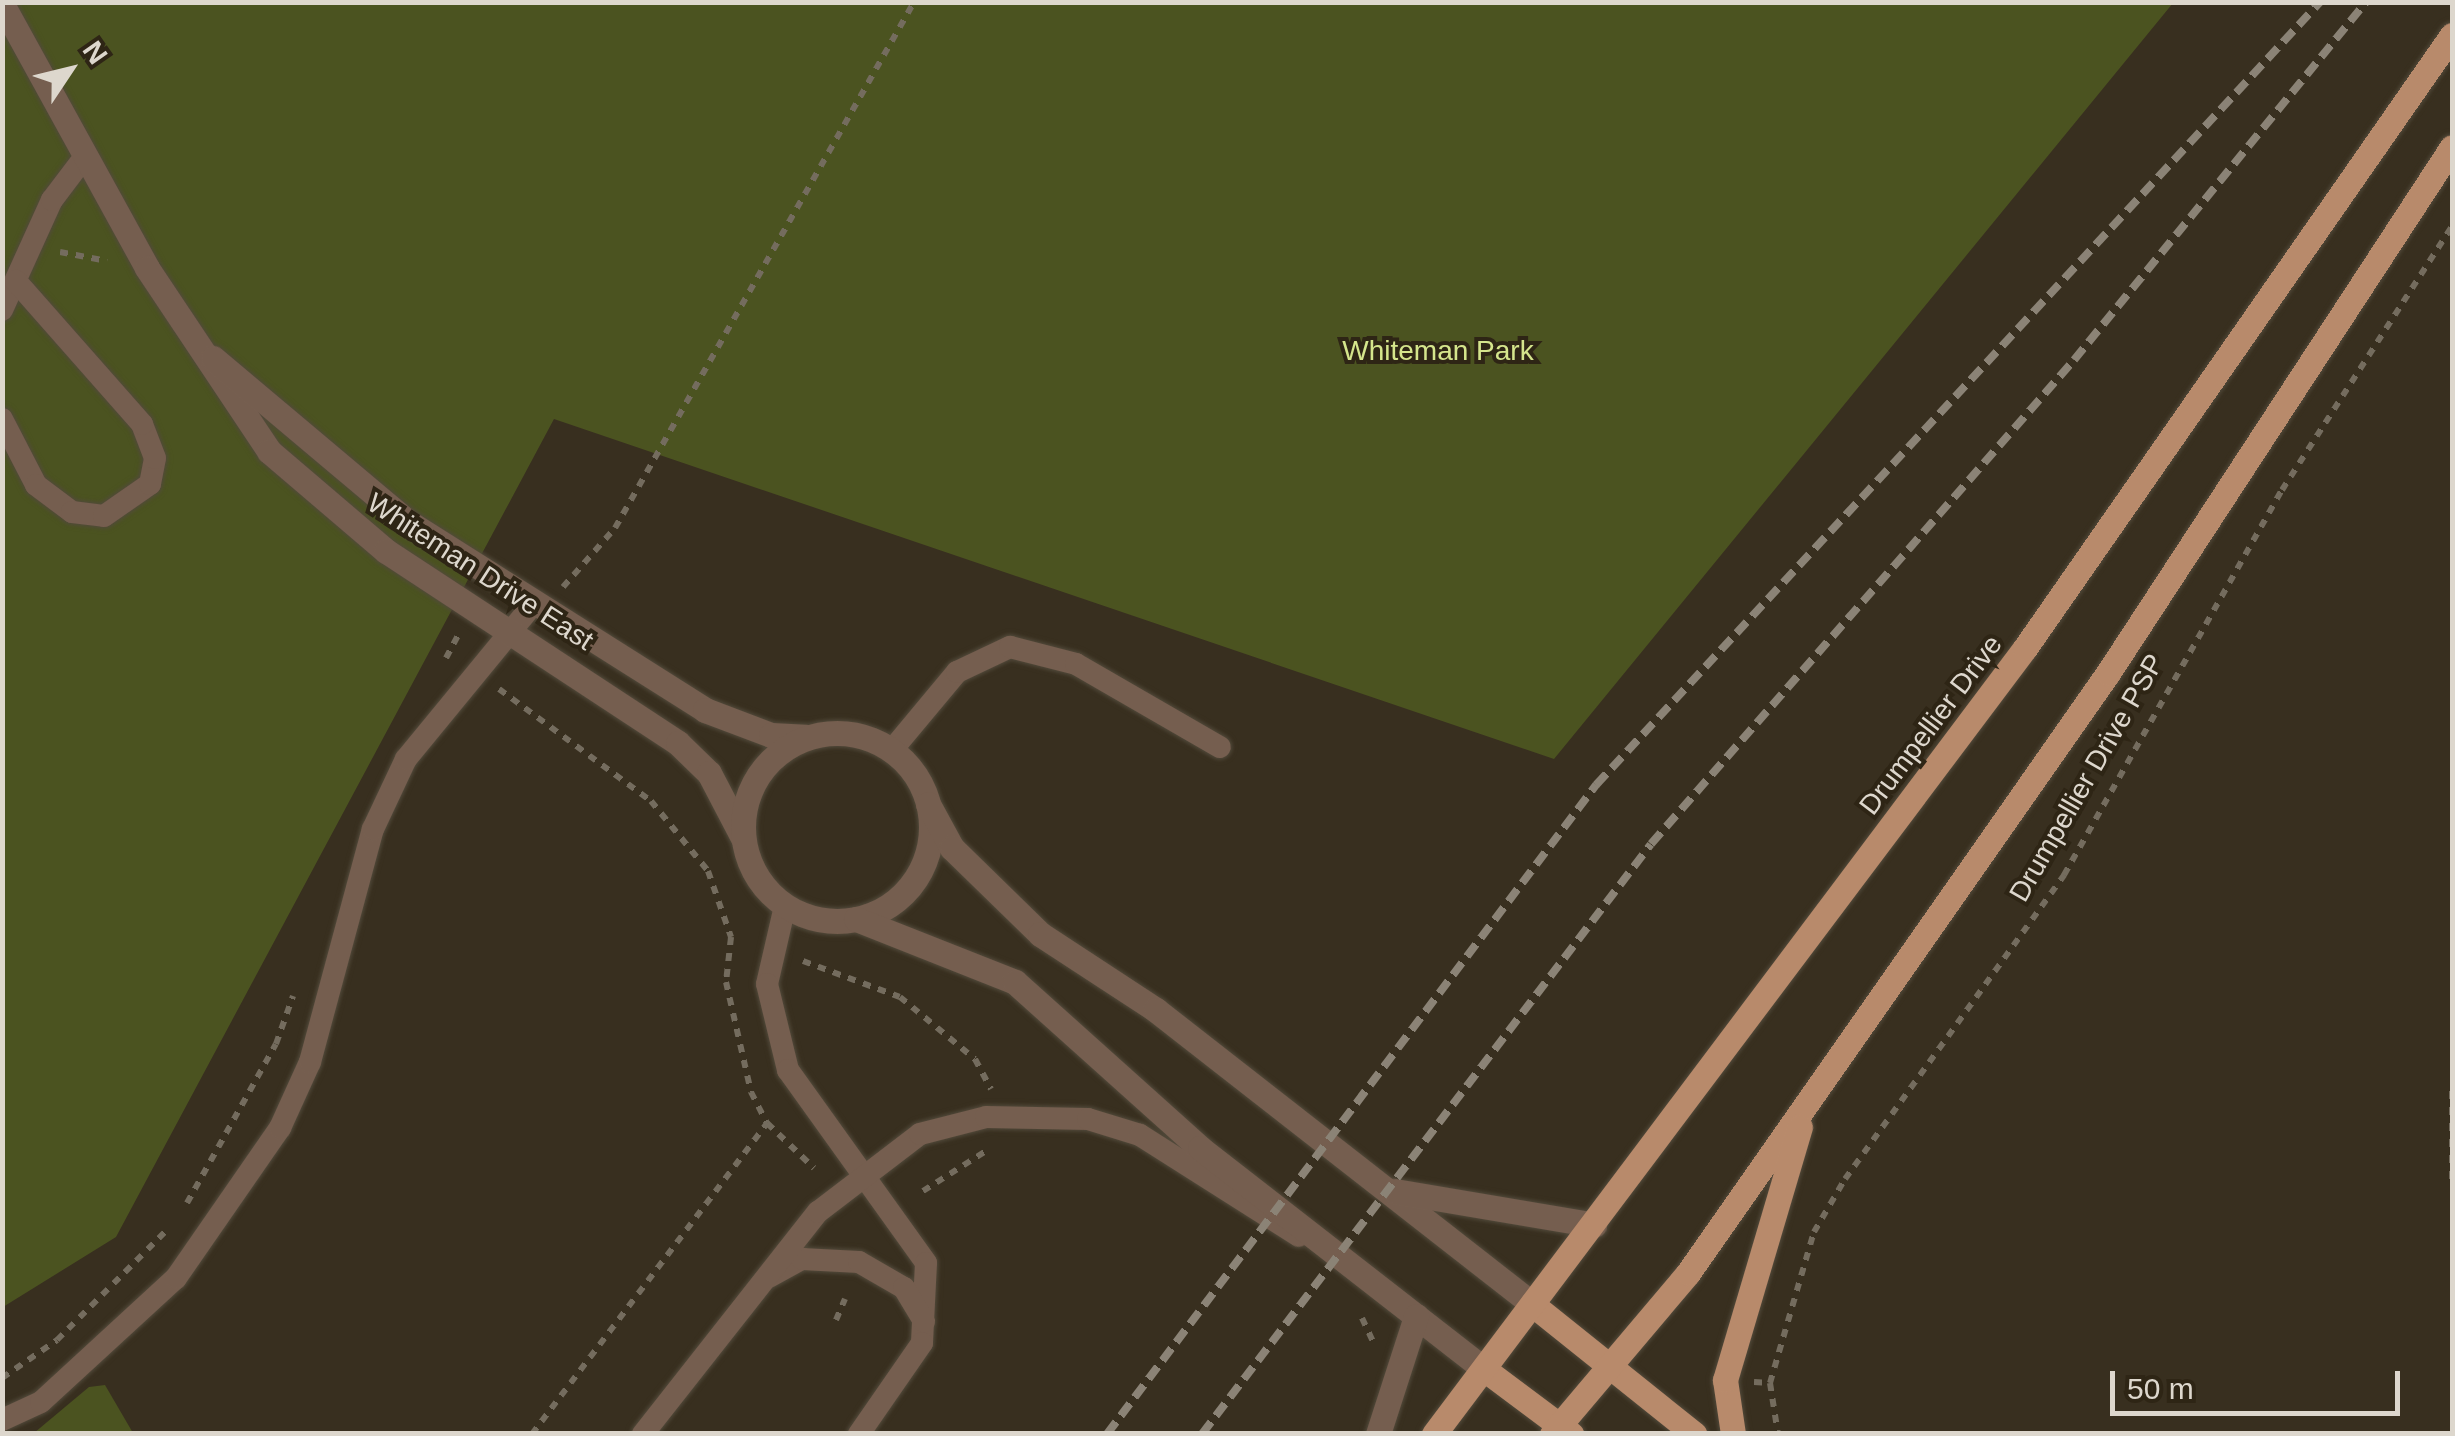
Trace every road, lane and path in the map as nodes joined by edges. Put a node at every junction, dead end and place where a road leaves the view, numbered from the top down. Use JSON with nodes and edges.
{"nodes":[{"id":1,"x":914,"y":2,"type":"edge"},
{"id":2,"x":2,"y":4,"type":"edge"},
{"id":3,"x":2452,"y":35,"type":"edge"},
{"id":4,"x":2452,"y":147,"type":"edge"},
{"id":5,"x":86,"y":155,"type":"junction"},
{"id":6,"x":2452,"y":226,"type":"edge"},
{"id":7,"x":30,"y":247,"type":"junction"},
{"id":8,"x":147,"y":268,"type":"junction"},
{"id":9,"x":16,"y":281,"type":"junction"},
{"id":10,"x":2,"y":310,"type":"edge"},
{"id":11,"x":194,"y":342,"type":"junction"},
{"id":12,"x":2,"y":418,"type":"edge"},
{"id":13,"x":535,"y":602,"type":"junction"},
{"id":14,"x":474,"y":606,"type":"junction"},
{"id":15,"x":515,"y":632,"type":"junction"},
{"id":16,"x":442,"y":666,"type":"dead end"},
{"id":17,"x":498,"y":688,"type":"dead end"},
{"id":18,"x":805,"y":737,"type":"junction"},
{"id":19,"x":1220,"y":747,"type":"dead end"},
{"id":20,"x":892,"y":750,"type":"junction"},
{"id":21,"x":928,"y":804,"type":"junction"},
{"id":22,"x":743,"y":838,"type":"junction"},
{"id":23,"x":785,"y":906,"type":"junction"},
{"id":24,"x":856,"y":919,"type":"junction"},
{"id":25,"x":730,"y":937,"type":"dead end"},
{"id":26,"x":803,"y":961,"type":"dead end"},
{"id":27,"x":300,"y":974,"type":"dead end"},
{"id":28,"x":992,"y":1090,"type":"dead end"},
{"id":29,"x":2452,"y":1092,"type":"edge"},
{"id":30,"x":1810,"y":1098,"type":"junction"},
{"id":31,"x":767,"y":1123,"type":"dead end"},
{"id":32,"x":1006,"y":1138,"type":"dead end"},
{"id":33,"x":866,"y":1168,"type":"junction"},
{"id":34,"x":2452,"y":1183,"type":"edge"},
{"id":35,"x":922,"y":1190,"type":"dead end"},
{"id":36,"x":1389,"y":1190,"type":"junction"},
{"id":37,"x":1594,"y":1225,"type":"junction"},
{"id":38,"x":1358,"y":1271,"type":"junction"},
{"id":39,"x":757,"y":1283,"type":"junction"},
{"id":40,"x":845,"y":1299,"type":"dead end"},
{"id":41,"x":1532,"y":1304,"type":"junction"},
{"id":42,"x":1416,"y":1316,"type":"junction"},
{"id":43,"x":836,"y":1320,"type":"dead end"},
{"id":44,"x":924,"y":1321,"type":"junction"},
{"id":45,"x":1613,"y":1365,"type":"junction"},
{"id":46,"x":1484,"y":1369,"type":"junction"},
{"id":47,"x":2,"y":1378,"type":"edge"},
{"id":48,"x":1725,"y":1380,"type":"junction"},
{"id":49,"x":1770,"y":1383,"type":"junction"},
{"id":50,"x":2,"y":1420,"type":"edge"},
{"id":51,"x":1561,"y":1431,"type":"edge"},
{"id":52,"x":532,"y":1434,"type":"edge"},
{"id":53,"x":642,"y":1434,"type":"edge"},
{"id":54,"x":859,"y":1434,"type":"edge"},
{"id":55,"x":1378,"y":1434,"type":"edge"},
{"id":56,"x":1434,"y":1434,"type":"edge"},
{"id":57,"x":1694,"y":1434,"type":"edge"},
{"id":58,"x":1733,"y":1434,"type":"edge"},
{"id":59,"x":1778,"y":1434,"type":"edge"}],
"edges":[{"from":1,"to":13,"type":"path"},
{"from":2,"to":5,"type":"street","name":"Whiteman Drive East"},
{"from":3,"to":37,"type":"main road","name":"Drumpellier Drive"},
{"from":4,"to":30,"type":"main road"},
{"from":5,"to":7,"type":"lane"},
{"from":5,"to":8,"type":"street","name":"Whiteman Drive East"},
{"from":6,"to":49,"type":"path","name":"Drumpellier Drive PSP"},
{"from":7,"to":8,"type":"path"},
{"from":7,"to":9,"type":"lane"},
{"from":8,"to":11,"type":"street","name":"Whiteman Drive East"},
{"from":9,"to":10,"type":"lane"},
{"from":9,"to":12,"type":"lane"},
{"from":11,"to":13,"type":"street","name":"Whiteman Drive East"},
{"from":11,"to":14,"type":"street","name":"Whiteman Drive East"},
{"from":13,"to":15,"type":"lane"},
{"from":13,"to":18,"type":"street","name":"Whiteman Drive East"},
{"from":14,"to":15,"type":"street","name":"Whiteman Drive East"},
{"from":14,"to":16,"type":"path"},
{"from":15,"to":22,"type":"street","name":"Whiteman Drive East"},
{"from":15,"to":50,"type":"lane"},
{"from":17,"to":25,"type":"path"},
{"from":18,"to":20,"type":"street"},
{"from":18,"to":22,"type":"street"},
{"from":19,"to":20,"type":"lane"},
{"from":20,"to":21,"type":"street"},
{"from":21,"to":24,"type":"street"},
{"from":21,"to":36,"type":"street"},
{"from":22,"to":23,"type":"street"},
{"from":23,"to":24,"type":"street"},
{"from":23,"to":33,"type":"lane"},
{"from":24,"to":38,"type":"street"},
{"from":26,"to":28,"type":"path"},
{"from":27,"to":47,"type":"path"},
{"from":29,"to":34,"type":"path"},
{"from":30,"to":45,"type":"main road"},
{"from":30,"to":48,"type":"main road"},
{"from":31,"to":52,"type":"path"},
{"from":32,"to":35,"type":"path"},
{"from":33,"to":38,"type":"lane"},
{"from":33,"to":39,"type":"lane"},
{"from":33,"to":44,"type":"lane"},
{"from":36,"to":37,"type":"street"},
{"from":36,"to":41,"type":"street"},
{"from":37,"to":41,"type":"main road","name":"Drumpellier Drive"},
{"from":38,"to":42,"type":"street"},
{"from":39,"to":44,"type":"lane"},
{"from":39,"to":53,"type":"lane"},
{"from":40,"to":43,"type":"path"},
{"from":41,"to":45,"type":"main road"},
{"from":41,"to":46,"type":"main road","name":"Drumpellier Drive"},
{"from":42,"to":46,"type":"street"},
{"from":42,"to":55,"type":"street"},
{"from":44,"to":54,"type":"lane"},
{"from":45,"to":51,"type":"main road"},
{"from":45,"to":57,"type":"main road"},
{"from":46,"to":51,"type":"main road"},
{"from":46,"to":56,"type":"main road","name":"Drumpellier Drive"},
{"from":48,"to":49,"type":"path"},
{"from":48,"to":58,"type":"main road"},
{"from":49,"to":59,"type":"path"}]}
